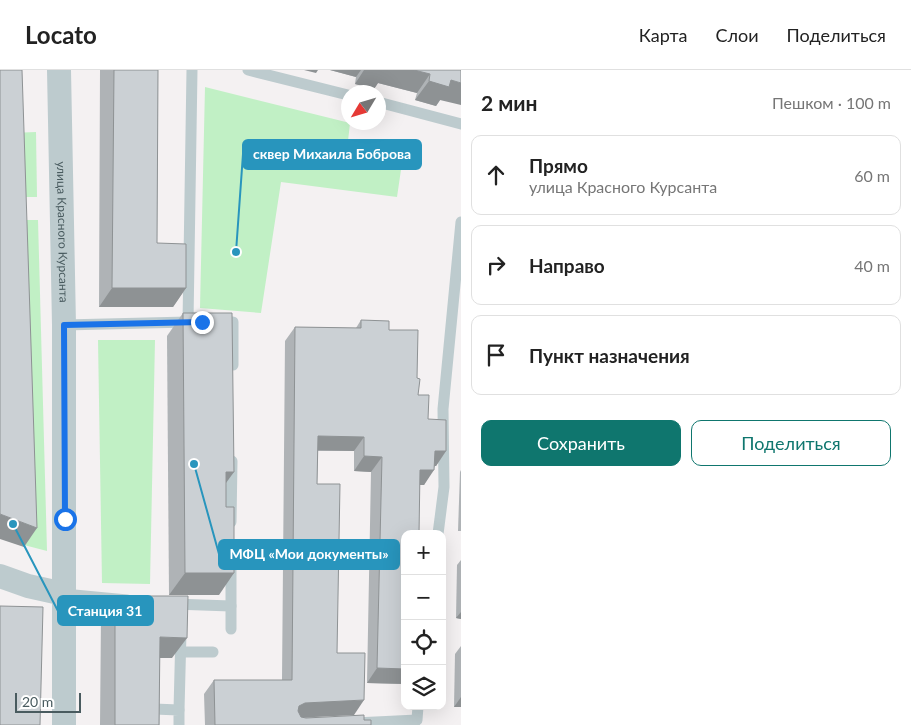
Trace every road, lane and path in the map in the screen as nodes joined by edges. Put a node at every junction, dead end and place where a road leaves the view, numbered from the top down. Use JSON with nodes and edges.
{"nodes":[{"id":1,"x":59,"y":70,"type":"edge"},
{"id":2,"x":192,"y":70,"type":"edge"},
{"id":3,"x":248,"y":70,"type":"edge"},
{"id":4,"x":341,"y":93,"type":"edge"},
{"id":5,"x":386,"y":104,"type":"edge"},
{"id":6,"x":461,"y":124,"type":"edge"},
{"id":7,"x":461,"y":222,"type":"edge"},
{"id":8,"x":188,"y":322,"type":"junction"},
{"id":9,"x":64,"y":325,"type":"junction"},
{"id":10,"x":232,"y":380,"type":"edge"},
{"id":11,"x":232,"y":449,"type":"edge"},
{"id":12,"x":439,"y":530,"type":"edge"},
{"id":13,"x":231,"y":537,"type":"edge"},
{"id":14,"x":231,"y":556,"type":"edge"},
{"id":15,"x":0,"y":576,"type":"edge"},
{"id":16,"x":64,"y":594,"type":"junction"},
{"id":17,"x":140,"y":601,"type":"edge"},
{"id":18,"x":158,"y":603,"type":"edge"},
{"id":19,"x":182,"y":606,"type":"junction"},
{"id":20,"x":231,"y":606,"type":"junction"},
{"id":21,"x":231,"y":629,"type":"dead end"},
{"id":22,"x":180,"y":652,"type":"junction"},
{"id":23,"x":213,"y":652,"type":"dead end"},
{"id":24,"x":179,"y":710,"type":"junction"},
{"id":25,"x":418,"y":710,"type":"edge"},
{"id":26,"x":342,"y":723,"type":"edge"},
{"id":27,"x":64,"y":725,"type":"edge"},
{"id":28,"x":154,"y":725,"type":"edge"},
{"id":29,"x":179,"y":725,"type":"edge"}],
"edges":[{"from":1,"to":9,"type":"street","name":"улица Красного Курсанта"},
{"from":2,"to":8,"type":"lane"},
{"from":3,"to":4,"type":"lane"},
{"from":5,"to":6,"type":"lane"},
{"from":7,"to":12,"type":"lane"},
{"from":8,"to":9,"type":"lane"},
{"from":8,"to":10,"type":"lane"},
{"from":9,"to":16,"type":"street","name":"улица Красного Курсанта"},
{"from":11,"to":13,"type":"lane"},
{"from":14,"to":20,"type":"lane"},
{"from":15,"to":16,"type":"street"},
{"from":16,"to":17,"type":"lane"},
{"from":16,"to":27,"type":"street","name":"улица Красного Курсанта"},
{"from":18,"to":19,"type":"lane"},
{"from":19,"to":20,"type":"lane"},
{"from":19,"to":22,"type":"lane"},
{"from":20,"to":21,"type":"lane"},
{"from":22,"to":23,"type":"lane"},
{"from":22,"to":24,"type":"lane"},
{"from":24,"to":28,"type":"lane"},
{"from":24,"to":29,"type":"lane"},
{"from":25,"to":26,"type":"lane"}]}
